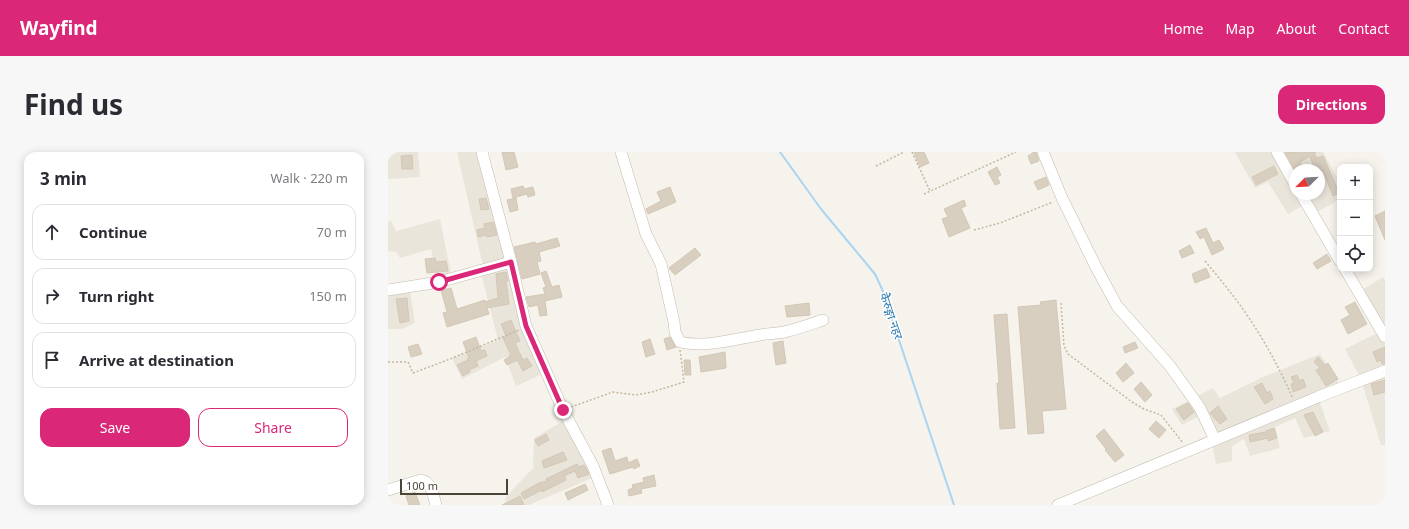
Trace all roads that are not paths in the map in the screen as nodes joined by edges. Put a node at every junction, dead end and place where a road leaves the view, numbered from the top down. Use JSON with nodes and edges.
{"nodes":[{"id":1,"x":482,"y":152,"type":"edge"},
{"id":2,"x":621,"y":152,"type":"edge"},
{"id":3,"x":1043,"y":152,"type":"edge"},
{"id":4,"x":1277,"y":152,"type":"edge"},
{"id":5,"x":1289,"y":173,"type":"edge"},
{"id":6,"x":1304,"y":200,"type":"edge"},
{"id":7,"x":1337,"y":256,"type":"edge"},
{"id":8,"x":511,"y":262,"type":"junction"},
{"id":9,"x":1347,"y":272,"type":"edge"},
{"id":10,"x":388,"y":290,"type":"edge"},
{"id":11,"x":823,"y":320,"type":"dead end"},
{"id":12,"x":1385,"y":337,"type":"edge"},
{"id":13,"x":1385,"y":371,"type":"edge"},
{"id":14,"x":1215,"y":440,"type":"junction"},
{"id":15,"x":388,"y":490,"type":"edge"},
{"id":16,"x":436,"y":505,"type":"edge"},
{"id":17,"x":608,"y":505,"type":"edge"},
{"id":18,"x":1058,"y":505,"type":"edge"}],
"edges":[{"from":1,"to":8,"type":"street"},
{"from":2,"to":11,"type":"street"},
{"from":3,"to":14,"type":"street"},
{"from":4,"to":5,"type":"street"},
{"from":6,"to":7,"type":"street"},
{"from":8,"to":10,"type":"street"},
{"from":8,"to":17,"type":"street"},
{"from":9,"to":12,"type":"street"},
{"from":13,"to":14,"type":"street"},
{"from":14,"to":18,"type":"street"},
{"from":15,"to":16,"type":"street"}]}
